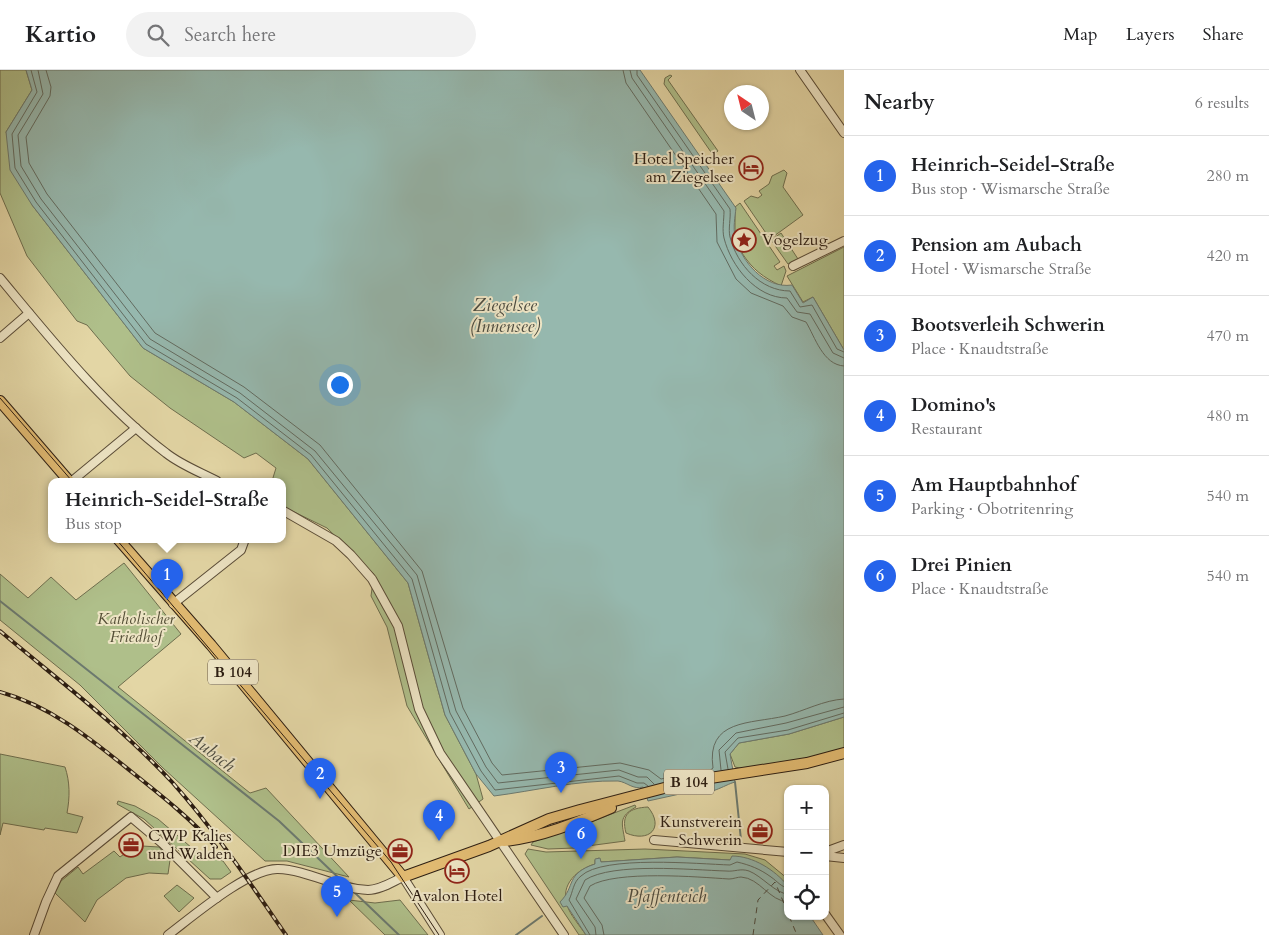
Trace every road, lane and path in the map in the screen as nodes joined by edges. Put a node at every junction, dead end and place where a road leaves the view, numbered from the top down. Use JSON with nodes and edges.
{"nodes":[{"id":1,"x":804,"y":71,"type":"edge"},
{"id":2,"x":844,"y":133,"type":"edge"},
{"id":3,"x":844,"y":241,"type":"edge"},
{"id":4,"x":793,"y":266,"type":"dead end"},
{"id":5,"x":0,"y":278,"type":"edge"},
{"id":6,"x":29,"y":313,"type":"junction"},
{"id":7,"x":0,"y":338,"type":"edge"},
{"id":8,"x":0,"y":401,"type":"edge"},
{"id":9,"x":136,"y":428,"type":"junction"},
{"id":10,"x":68,"y":478,"type":"edge"},
{"id":11,"x":75,"y":478,"type":"edge"},
{"id":12,"x":212,"y":478,"type":"edge"},
{"id":13,"x":286,"y":512,"type":"edge"},
{"id":14,"x":121,"y":543,"type":"edge"},
{"id":15,"x":244,"y":543,"type":"edge"},
{"id":16,"x":173,"y":604,"type":"junction"},
{"id":17,"x":844,"y":752,"type":"edge"},
{"id":18,"x":654,"y":840,"type":"dead end"},
{"id":19,"x":500,"y":841,"type":"junction"},
{"id":20,"x":844,"y":845,"type":"edge"},
{"id":21,"x":829,"y":851,"type":"edge"},
{"id":22,"x":784,"y":852,"type":"edge"},
{"id":23,"x":829,"y":856,"type":"edge"},
{"id":24,"x":844,"y":858,"type":"edge"},
{"id":25,"x":403,"y":876,"type":"junction"},
{"id":26,"x":217,"y":898,"type":"junction"},
{"id":27,"x":829,"y":920,"type":"edge"},
{"id":28,"x":34,"y":935,"type":"edge"},
{"id":29,"x":168,"y":935,"type":"edge"},
{"id":30,"x":440,"y":935,"type":"edge"},
{"id":31,"x":564,"y":935,"type":"edge"},
{"id":32,"x":840,"y":935,"type":"edge"}],
"edges":[{"from":1,"to":2,"type":"street"},
{"from":3,"to":4,"type":"street"},
{"from":5,"to":6,"type":"street"},
{"from":6,"to":7,"type":"street"},
{"from":6,"to":9,"type":"street"},
{"from":8,"to":10,"type":"main road"},
{"from":9,"to":11,"type":"street"},
{"from":9,"to":12,"type":"street"},
{"from":13,"to":19,"type":"street"},
{"from":14,"to":16,"type":"main road","number":"B 104"},
{"from":15,"to":16,"type":"street"},
{"from":16,"to":25,"type":"main road","number":"B 104"},
{"from":17,"to":19,"type":"main road","number":"B 104"},
{"from":18,"to":22,"type":"street"},
{"from":19,"to":25,"type":"main road","number":"B 104"},
{"from":19,"to":31,"type":"street"},
{"from":20,"to":21,"type":"street"},
{"from":23,"to":24,"type":"street"},
{"from":25,"to":26,"type":"street"},
{"from":25,"to":30,"type":"street"},
{"from":26,"to":28,"type":"street"},
{"from":26,"to":29,"type":"street"},
{"from":27,"to":32,"type":"street"}]}
